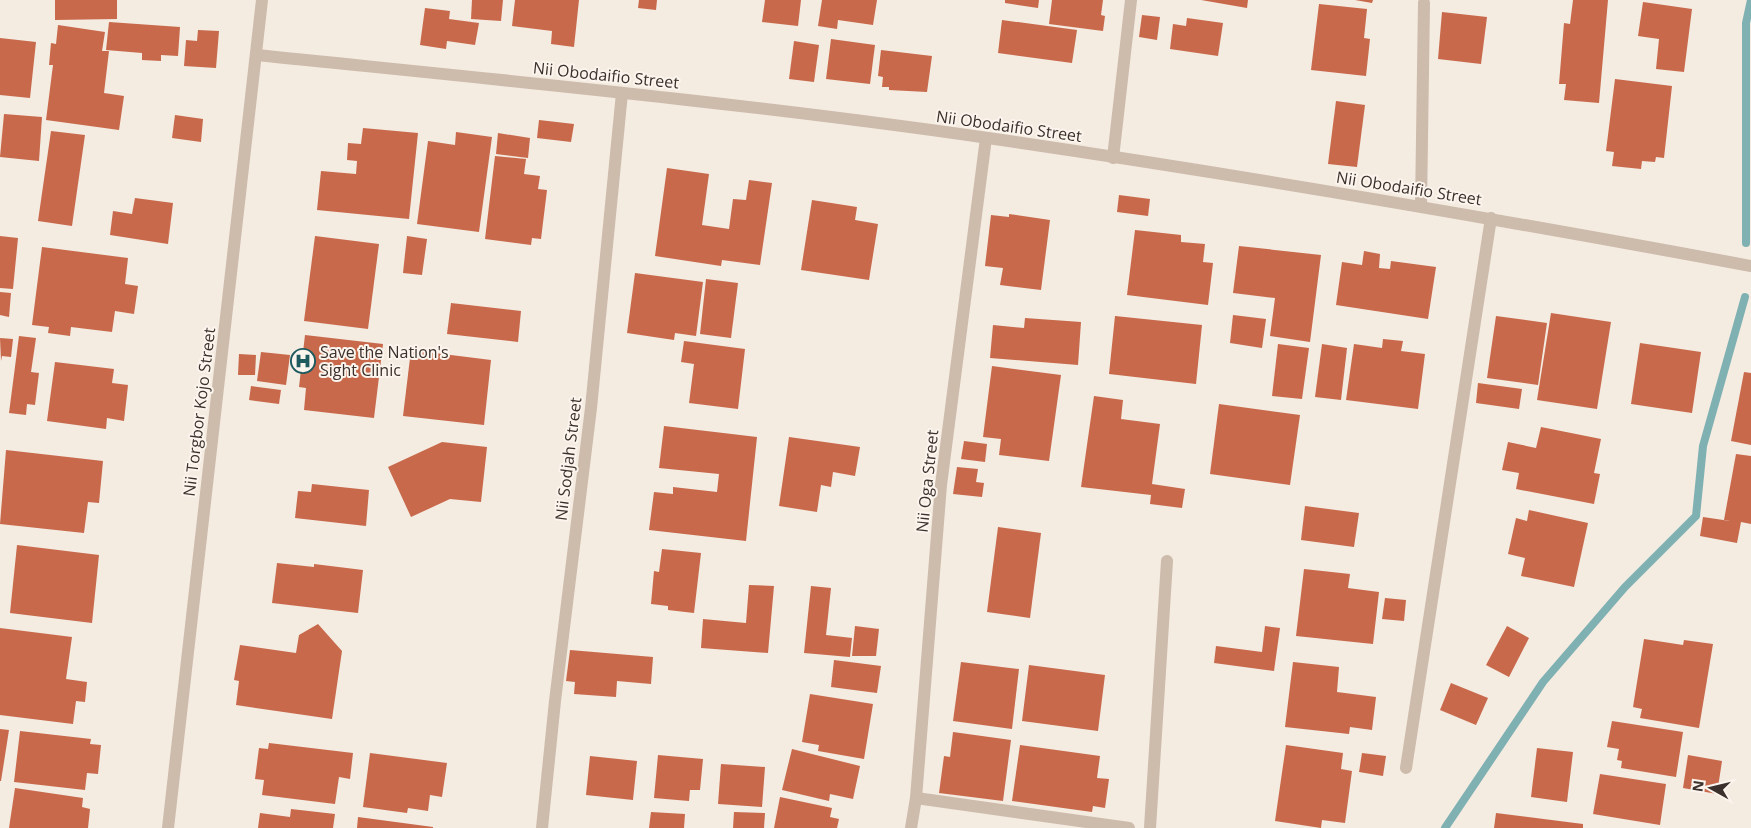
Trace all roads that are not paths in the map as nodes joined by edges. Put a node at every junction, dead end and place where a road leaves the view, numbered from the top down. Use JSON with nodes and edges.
{"nodes":[{"id":1,"x":262,"y":0,"type":"edge"},
{"id":2,"x":1131,"y":0,"type":"edge"},
{"id":3,"x":1424,"y":3,"type":"dead end"},
{"id":4,"x":257,"y":55,"type":"junction"},
{"id":5,"x":622,"y":93,"type":"junction"},
{"id":6,"x":986,"y":138,"type":"junction"},
{"id":7,"x":1113,"y":158,"type":"junction"},
{"id":8,"x":1421,"y":206,"type":"junction"},
{"id":9,"x":1491,"y":218,"type":"junction"},
{"id":10,"x":1751,"y":266,"type":"edge"},
{"id":11,"x":1167,"y":561,"type":"dead end"},
{"id":12,"x":1406,"y":768,"type":"dead end"},
{"id":13,"x":916,"y":798,"type":"junction"},
{"id":14,"x":168,"y":828,"type":"edge"},
{"id":15,"x":542,"y":828,"type":"edge"},
{"id":16,"x":911,"y":828,"type":"edge"},
{"id":17,"x":1129,"y":828,"type":"edge"},
{"id":18,"x":1150,"y":828,"type":"edge"}],
"edges":[{"from":1,"to":4,"type":"street","name":"Nii Torgbor Kojo Street"},
{"from":2,"to":7,"type":"street"},
{"from":3,"to":8,"type":"street"},
{"from":4,"to":5,"type":"street","name":"Nii Obodaifio Street"},
{"from":4,"to":14,"type":"street","name":"Nii Torgbor Kojo Street"},
{"from":5,"to":6,"type":"street","name":"Nii Obodaifio Street"},
{"from":5,"to":15,"type":"street","name":"Nii Sodjah Street"},
{"from":6,"to":7,"type":"street","name":"Nii Obodaifio Street"},
{"from":6,"to":13,"type":"street","name":"Nii Oga Street"},
{"from":7,"to":8,"type":"street","name":"Nii Obodaifio Street"},
{"from":8,"to":9,"type":"street","name":"Nii Obodaifio Street"},
{"from":9,"to":10,"type":"street","name":"Nii Obodaifio Street"},
{"from":9,"to":12,"type":"street"},
{"from":11,"to":18,"type":"street"},
{"from":13,"to":16,"type":"street","name":"Nii Oga Street"},
{"from":13,"to":17,"type":"street"}]}
